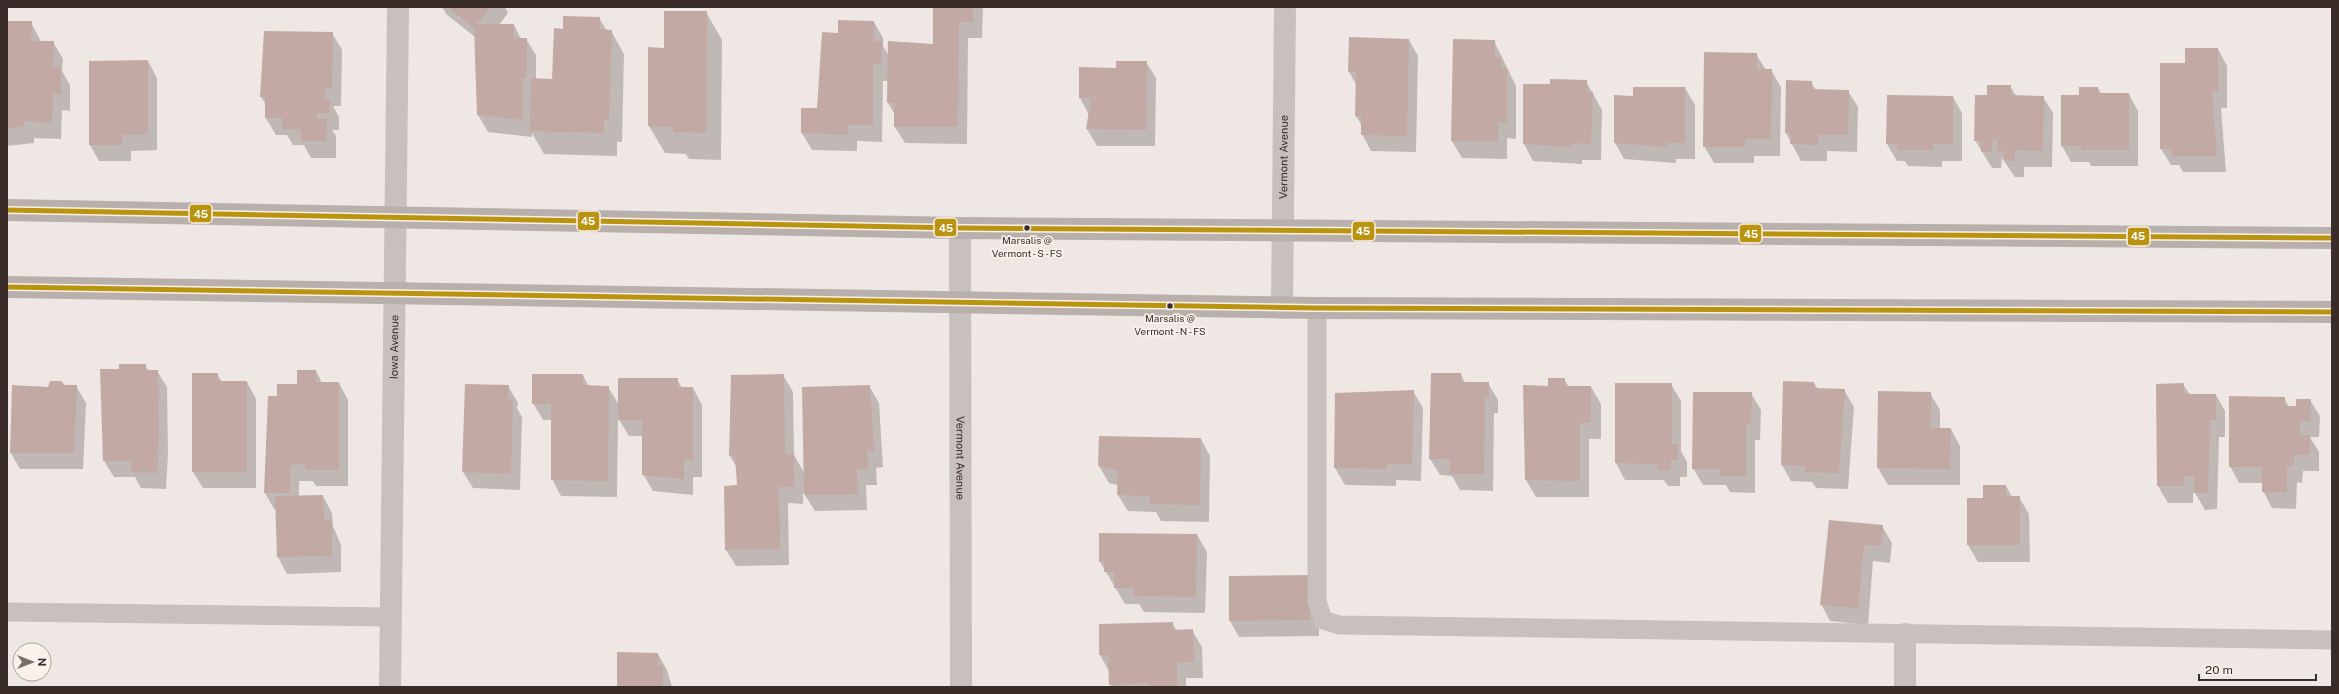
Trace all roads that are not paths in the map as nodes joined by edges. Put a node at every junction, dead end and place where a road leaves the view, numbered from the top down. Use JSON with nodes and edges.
{"nodes":[{"id":1,"x":398,"y":7,"type":"edge"},
{"id":2,"x":1285,"y":7,"type":"edge"},
{"id":3,"x":7,"y":210,"type":"edge"},
{"id":4,"x":396,"y":218,"type":"junction"},
{"id":5,"x":960,"y":228,"type":"junction"},
{"id":6,"x":1282,"y":230,"type":"junction"},
{"id":7,"x":2332,"y":238,"type":"edge"},
{"id":8,"x":7,"y":287,"type":"edge"},
{"id":9,"x":394,"y":293,"type":"junction"},
{"id":10,"x":960,"y":302,"type":"junction"},
{"id":11,"x":1282,"y":308,"type":"junction"},
{"id":12,"x":1317,"y":308,"type":"junction"},
{"id":13,"x":2332,"y":312,"type":"edge"},
{"id":14,"x":7,"y":612,"type":"edge"},
{"id":15,"x":391,"y":617,"type":"junction"},
{"id":16,"x":1905,"y":634,"type":"junction"},
{"id":17,"x":2332,"y":640,"type":"edge"},
{"id":18,"x":390,"y":687,"type":"edge"},
{"id":19,"x":961,"y":687,"type":"edge"},
{"id":20,"x":1905,"y":687,"type":"edge"}],
"edges":[{"from":1,"to":4,"type":"street","name":"Iowa Avenue"},
{"from":2,"to":6,"type":"street","name":"Vermont Avenue"},
{"from":3,"to":4,"type":"main road"},
{"from":4,"to":5,"type":"main road"},
{"from":4,"to":9,"type":"street","name":"Iowa Avenue"},
{"from":5,"to":6,"type":"main road"},
{"from":5,"to":10,"type":"street","name":"Vermont Avenue"},
{"from":6,"to":7,"type":"main road"},
{"from":6,"to":11,"type":"street","name":"Vermont Avenue"},
{"from":8,"to":9,"type":"main road"},
{"from":9,"to":10,"type":"main road"},
{"from":9,"to":15,"type":"street","name":"Iowa Avenue"},
{"from":10,"to":11,"type":"main road"},
{"from":10,"to":19,"type":"street","name":"Vermont Avenue"},
{"from":11,"to":12,"type":"main road"},
{"from":12,"to":13,"type":"main road"},
{"from":12,"to":16,"type":"lane"},
{"from":14,"to":15,"type":"lane"},
{"from":15,"to":18,"type":"street","name":"Iowa Avenue"},
{"from":16,"to":17,"type":"lane"},
{"from":16,"to":20,"type":"street"}]}
